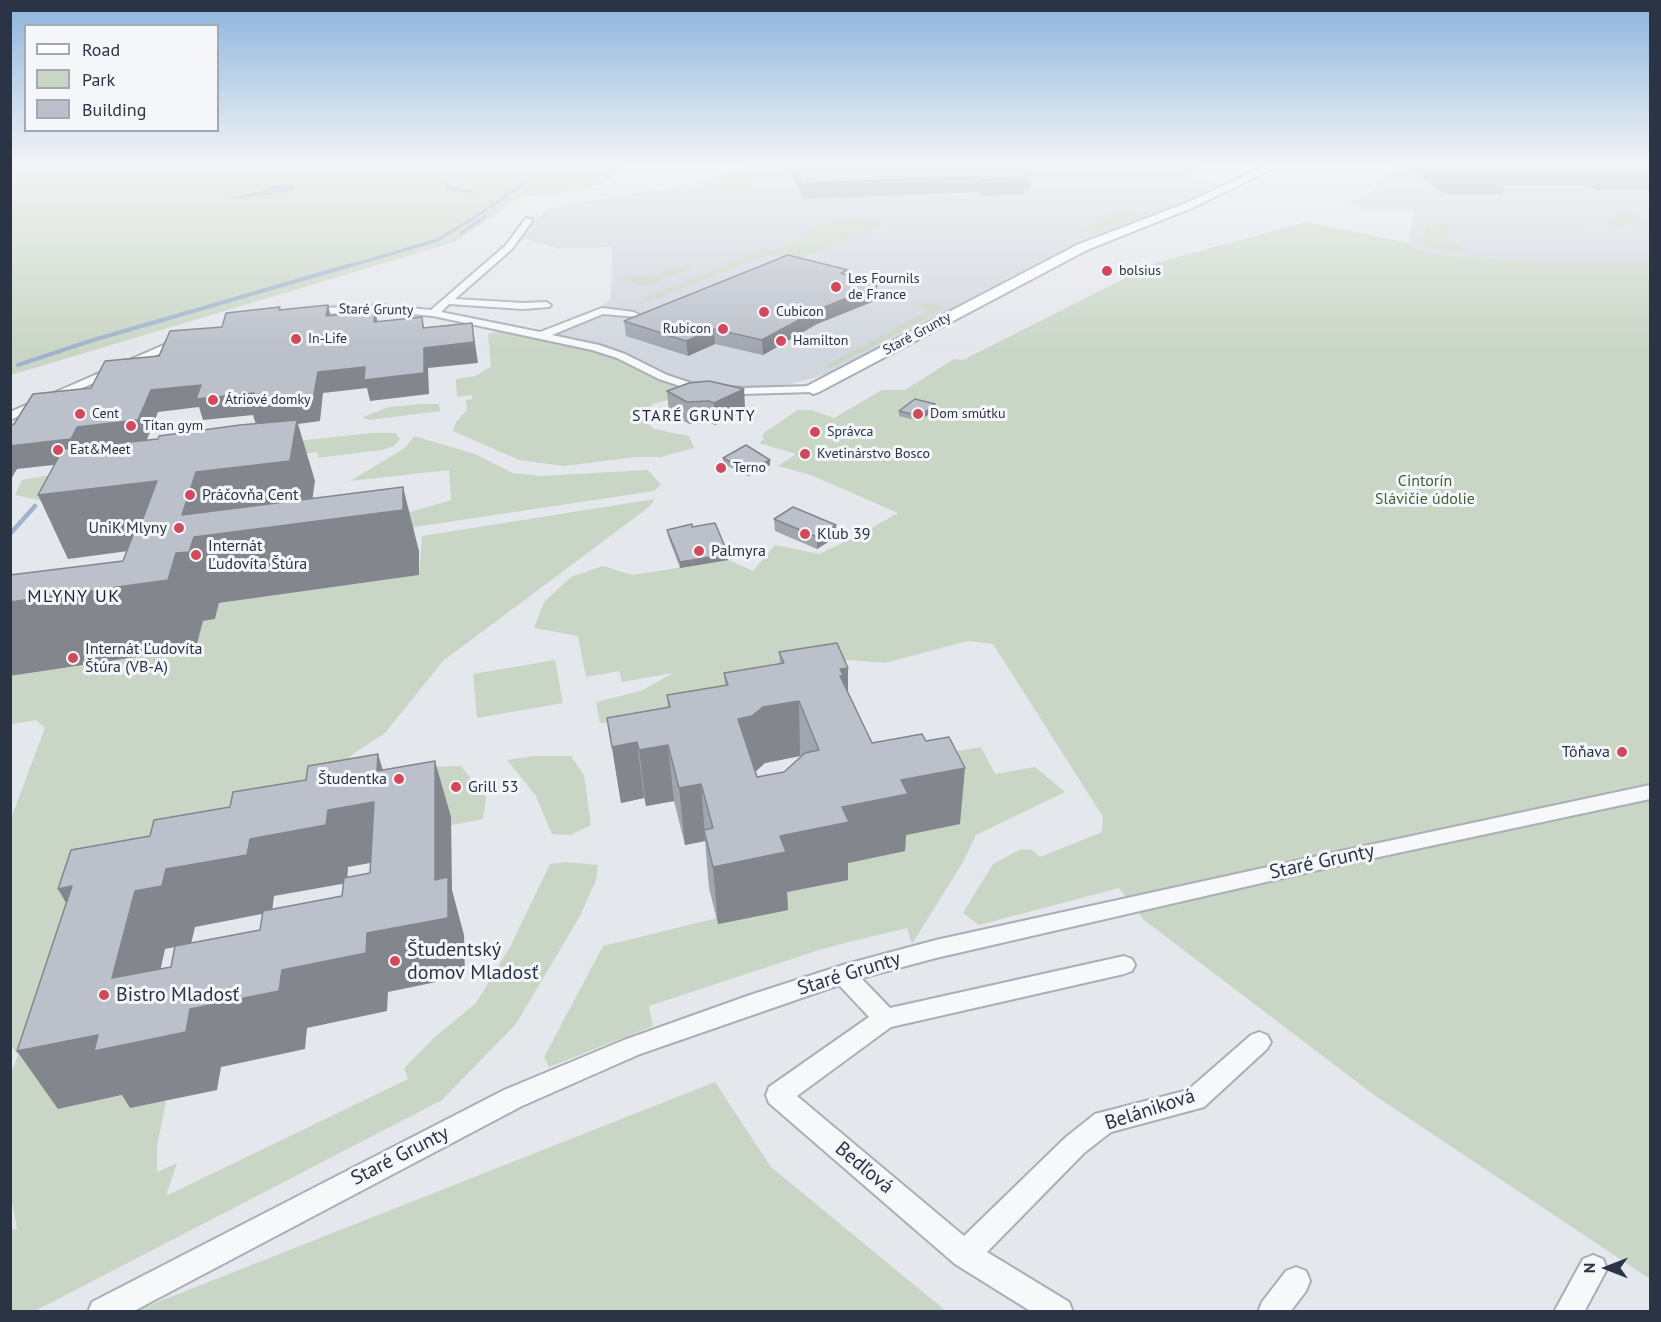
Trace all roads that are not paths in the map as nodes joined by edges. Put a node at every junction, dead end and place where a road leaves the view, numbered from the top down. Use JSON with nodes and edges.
{"nodes":[{"id":1,"x":524,"y":227,"type":"edge"},
{"id":2,"x":1135,"y":227,"type":"edge"},
{"id":3,"x":445,"y":301,"type":"junction"},
{"id":4,"x":546,"y":305,"type":"dead end"},
{"id":5,"x":295,"y":313,"type":"edge"},
{"id":6,"x":433,"y":313,"type":"junction"},
{"id":7,"x":634,"y":315,"type":"edge"},
{"id":8,"x":543,"y":335,"type":"junction"},
{"id":9,"x":194,"y":336,"type":"edge"},
{"id":10,"x":813,"y":389,"type":"joint"},
{"id":11,"x":10,"y":417,"type":"edge"},
{"id":12,"x":1650,"y":792,"type":"edge"},
{"id":13,"x":1124,"y":965,"type":"dead end"},
{"id":14,"x":843,"y":974,"type":"junction"},
{"id":15,"x":885,"y":1019,"type":"junction"},
{"id":16,"x":1259,"y":1042,"type":"dead end"},
{"id":17,"x":965,"y":1254,"type":"junction"},
{"id":18,"x":1593,"y":1269,"type":"dead end"},
{"id":19,"x":1296,"y":1281,"type":"dead end"},
{"id":20,"x":102,"y":1311,"type":"edge"},
{"id":21,"x":1059,"y":1311,"type":"edge"},
{"id":22,"x":1272,"y":1311,"type":"edge"},
{"id":23,"x":1569,"y":1311,"type":"edge"}],
"edges":[{"from":1,"to":3,"type":"street"},
{"from":2,"to":10,"type":"street","name":"Staré Grunty"},
{"from":3,"to":4,"type":"street"},
{"from":3,"to":6,"type":"street"},
{"from":5,"to":6,"type":"street","name":"Staré Grunty"},
{"from":6,"to":8,"type":"street","name":"Staré Grunty"},
{"from":7,"to":8,"type":"street"},
{"from":8,"to":10,"type":"street","name":"Staré Grunty"},
{"from":9,"to":11,"type":"street"},
{"from":12,"to":14,"type":"street","name":"Staré Grunty"},
{"from":13,"to":15,"type":"street","name":"Bedľová"},
{"from":14,"to":15,"type":"street"},
{"from":14,"to":20,"type":"street","name":"Staré Grunty"},
{"from":15,"to":17,"type":"street","name":"Bedľová"},
{"from":16,"to":17,"type":"street","name":"Belániková"},
{"from":17,"to":21,"type":"street","name":"Bedľová"},
{"from":18,"to":23,"type":"street"},
{"from":19,"to":22,"type":"street"}]}
